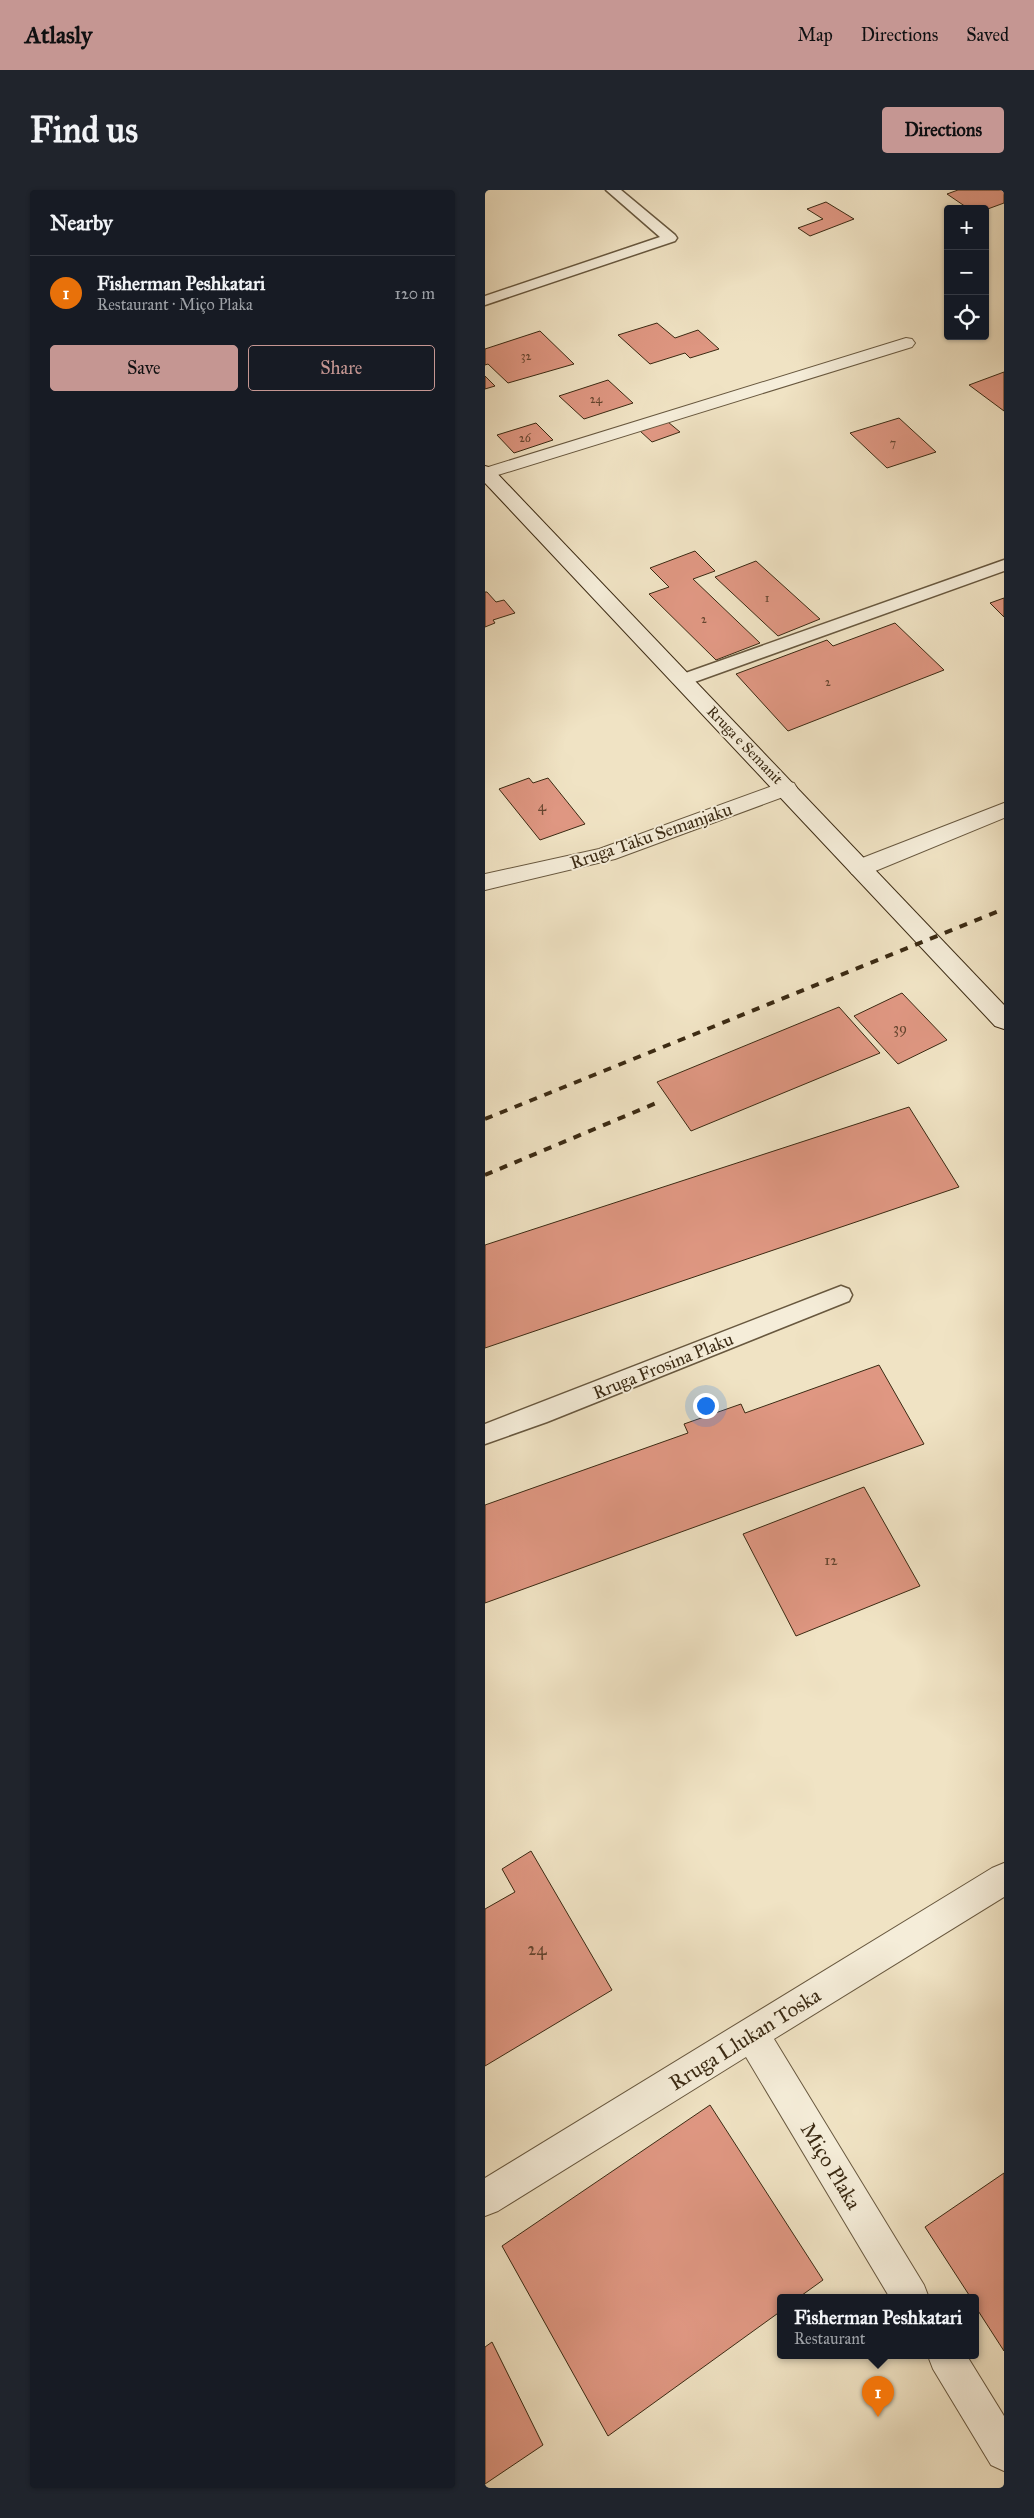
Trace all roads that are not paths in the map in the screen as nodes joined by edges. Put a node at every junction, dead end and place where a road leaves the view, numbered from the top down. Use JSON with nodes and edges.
{"nodes":[{"id":1,"x":613,"y":190,"type":"edge"},
{"id":2,"x":485,"y":301,"type":"edge"},
{"id":3,"x":906,"y":343,"type":"dead end"},
{"id":4,"x":486,"y":473,"type":"edge"},
{"id":5,"x":1004,"y":565,"type":"edge"},
{"id":6,"x":683,"y":680,"type":"junction"},
{"id":7,"x":786,"y":788,"type":"junction"},
{"id":8,"x":1004,"y":810,"type":"edge"},
{"id":9,"x":860,"y":868,"type":"junction"},
{"id":10,"x":485,"y":882,"type":"edge"},
{"id":11,"x":1004,"y":1020,"type":"edge"},
{"id":12,"x":841,"y":1295,"type":"dead end"},
{"id":13,"x":485,"y":1434,"type":"edge"},
{"id":14,"x":1004,"y":1880,"type":"edge"},
{"id":15,"x":752,"y":2034,"type":"junction"},
{"id":16,"x":485,"y":2198,"type":"edge"},
{"id":17,"x":909,"y":2294,"type":"edge"},
{"id":18,"x":948,"y":2359,"type":"edge"},
{"id":19,"x":1004,"y":2452,"type":"edge"}],
"edges":[{"from":1,"to":2,"type":"lane"},
{"from":3,"to":4,"type":"street"},
{"from":4,"to":6,"type":"street","name":"Rruga e Semanit"},
{"from":5,"to":6,"type":"lane"},
{"from":6,"to":7,"type":"street","name":"Rruga e Semanit"},
{"from":7,"to":9,"type":"street","name":"Rruga e Semanit"},
{"from":7,"to":10,"type":"street","name":"Rruga Taku Semanjaku"},
{"from":8,"to":9,"type":"street"},
{"from":9,"to":11,"type":"street","name":"Rruga e Semanit"},
{"from":12,"to":13,"type":"lane","name":"Rruga Frosina Plaku"},
{"from":14,"to":15,"type":"street","name":"Rruga Llukan Toska"},
{"from":15,"to":16,"type":"street","name":"Rruga Llukan Toska"},
{"from":15,"to":17,"type":"street","name":"Miço Plaka"},
{"from":18,"to":19,"type":"street"}]}
